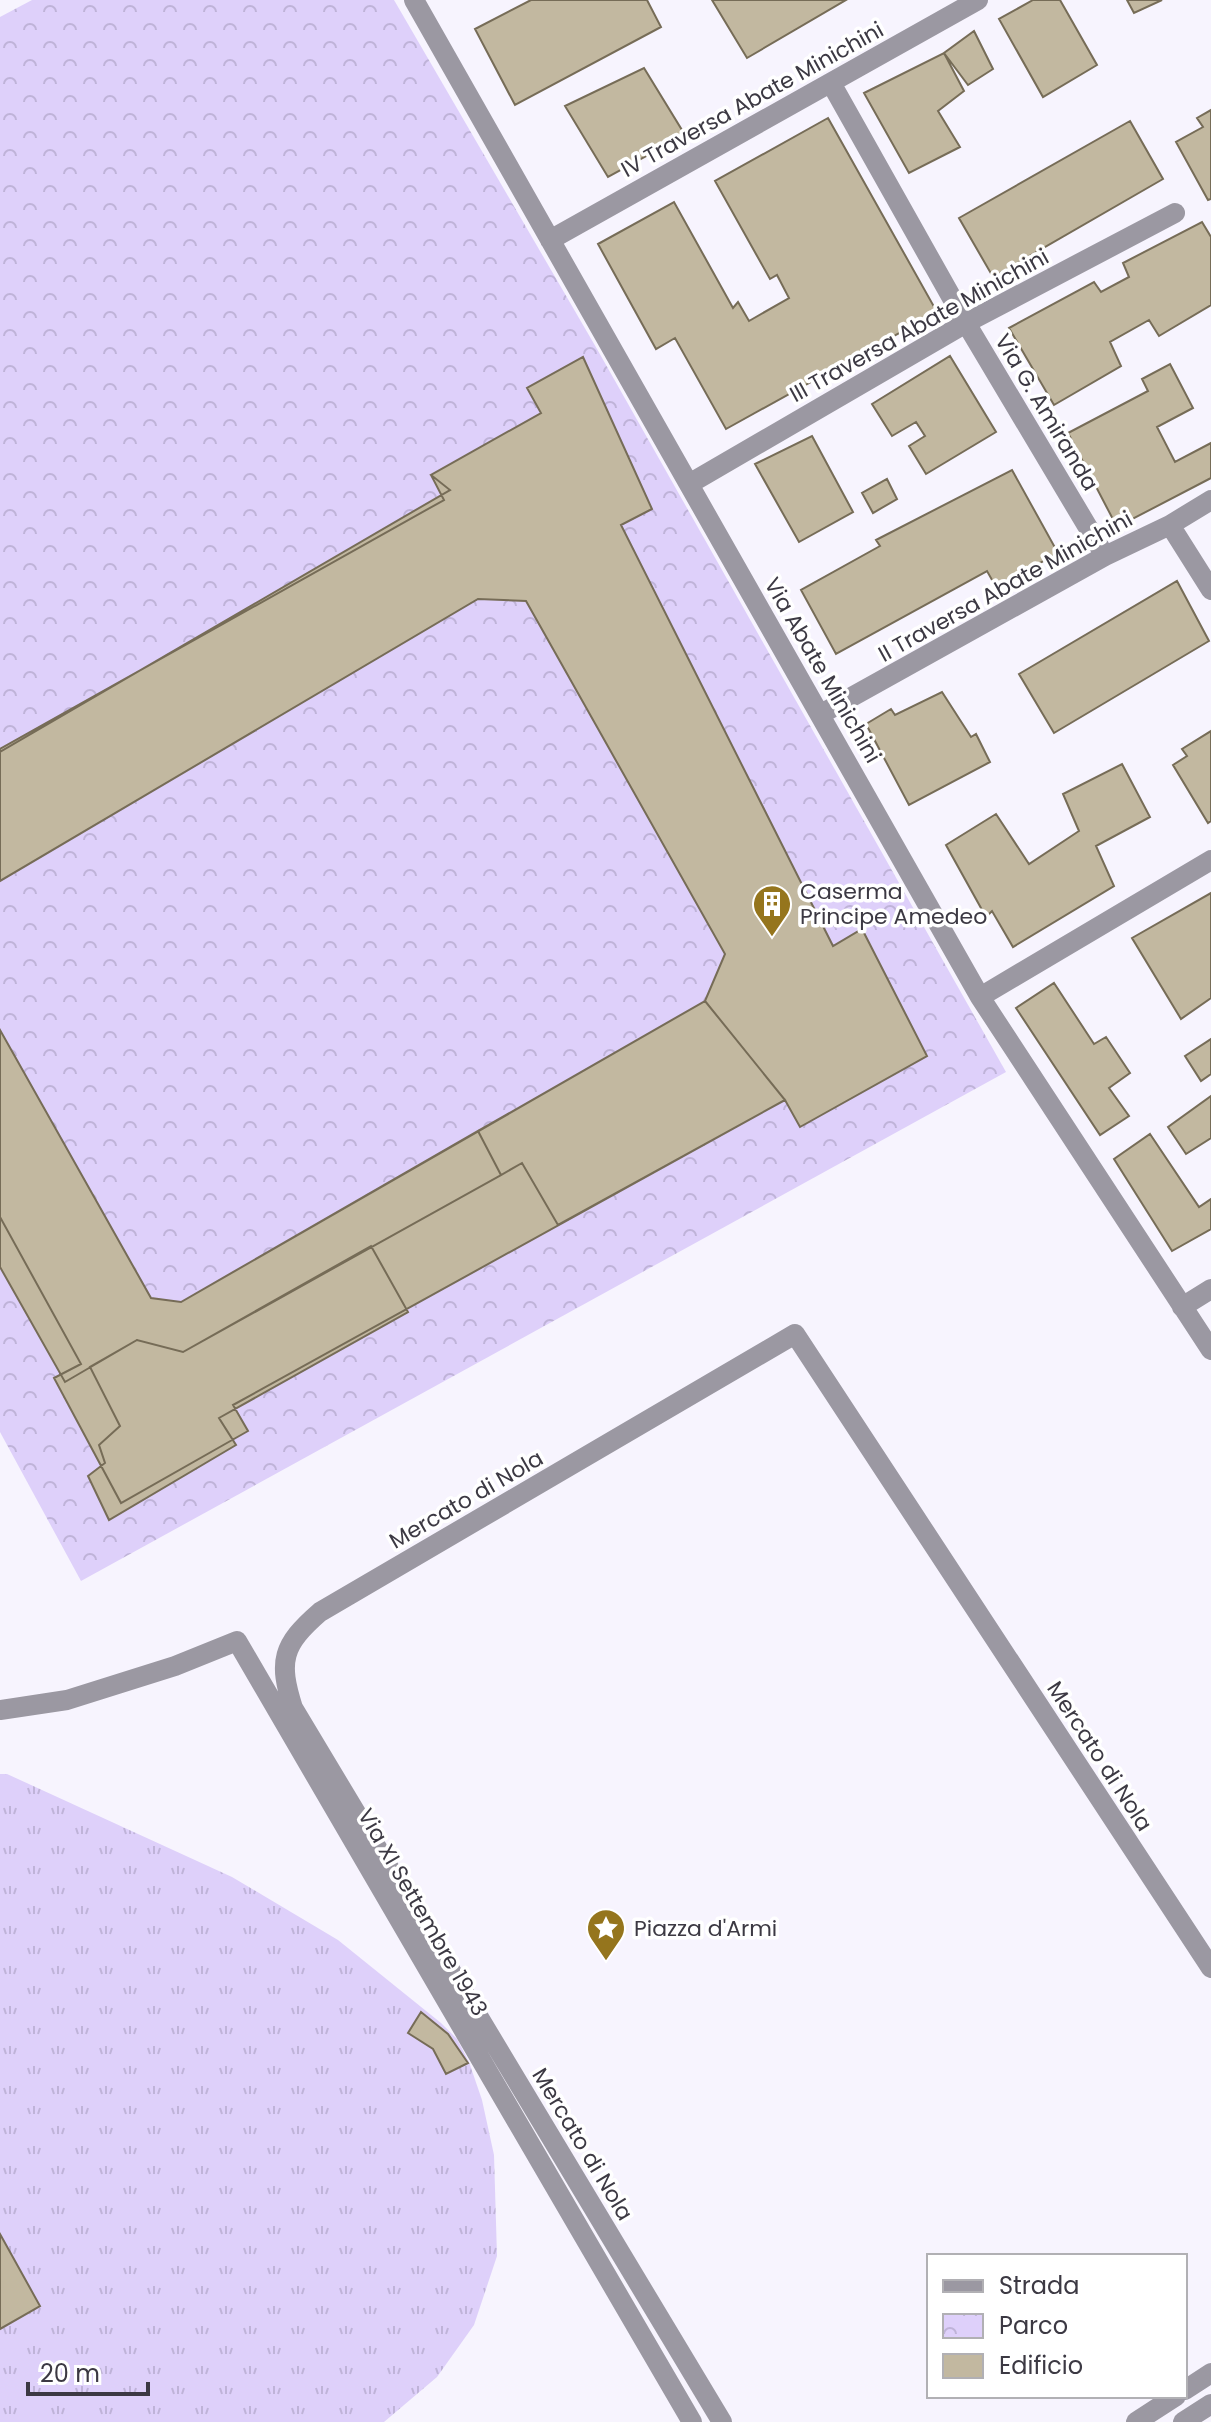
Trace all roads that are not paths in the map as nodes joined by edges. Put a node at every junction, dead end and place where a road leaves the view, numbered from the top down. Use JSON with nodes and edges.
{"nodes":[{"id":1,"x":414,"y":0,"type":"edge"},
{"id":2,"x":978,"y":0,"type":"edge"},
{"id":3,"x":831,"y":83,"type":"junction"},
{"id":4,"x":1175,"y":213,"type":"dead end"},
{"id":5,"x":550,"y":240,"type":"junction"},
{"id":6,"x":966,"y":323,"type":"junction"},
{"id":7,"x":689,"y":484,"type":"junction"},
{"id":8,"x":1211,"y":500,"type":"edge"},
{"id":9,"x":1170,"y":525,"type":"junction"},
{"id":10,"x":1105,"y":556,"type":"junction"},
{"id":11,"x":1211,"y":590,"type":"edge"},
{"id":12,"x":821,"y":714,"type":"junction"},
{"id":13,"x":1211,"y":860,"type":"edge"},
{"id":14,"x":980,"y":997,"type":"junction"},
{"id":15,"x":1211,"y":1289,"type":"edge"},
{"id":16,"x":1182,"y":1307,"type":"junction"},
{"id":17,"x":1211,"y":1350,"type":"edge"},
{"id":18,"x":0,"y":1710,"type":"edge"},
{"id":19,"x":1211,"y":1968,"type":"edge"},
{"id":20,"x":1211,"y":2373,"type":"edge"},
{"id":21,"x":1187,"y":2389,"type":"edge"},
{"id":22,"x":1173,"y":2398,"type":"edge"},
{"id":23,"x":1211,"y":2404,"type":"edge"},
{"id":24,"x":692,"y":2422,"type":"edge"},
{"id":25,"x":722,"y":2422,"type":"edge"},
{"id":26,"x":1136,"y":2422,"type":"edge"},
{"id":27,"x":1183,"y":2422,"type":"edge"}],
"edges":[{"from":1,"to":5,"type":"street","name":"Via Abate Minichini"},
{"from":2,"to":3,"type":"street","name":"IV Traversa Abate Minichini"},
{"from":3,"to":5,"type":"street","name":"IV Traversa Abate Minichini"},
{"from":3,"to":6,"type":"street","name":"Via G. Amiranda"},
{"from":4,"to":6,"type":"street","name":"III Traversa Abate Minichini"},
{"from":5,"to":7,"type":"street","name":"Via Abate Minichini"},
{"from":6,"to":7,"type":"street","name":"III Traversa Abate Minichini"},
{"from":6,"to":10,"type":"street","name":"Via G. Amiranda"},
{"from":7,"to":12,"type":"street","name":"Via Abate Minichini"},
{"from":8,"to":9,"type":"street","name":"II Traversa Abate Minichini"},
{"from":9,"to":10,"type":"street","name":"II Traversa Abate Minichini"},
{"from":9,"to":11,"type":"street"},
{"from":10,"to":12,"type":"street","name":"II Traversa Abate Minichini"},
{"from":12,"to":14,"type":"street","name":"Via Abate Minichini"},
{"from":13,"to":14,"type":"street"},
{"from":14,"to":16,"type":"street","name":"Via Abate Minichini"},
{"from":15,"to":16,"type":"street"},
{"from":16,"to":17,"type":"street","name":"Via Abate Minichini"},
{"from":18,"to":24,"type":"street","name":"Via XI Settembre 1943"},
{"from":19,"to":25,"type":"street","name":"Mercato di Nola"},
{"from":20,"to":21,"type":"street"},
{"from":22,"to":26,"type":"street"},
{"from":23,"to":27,"type":"street"}]}
